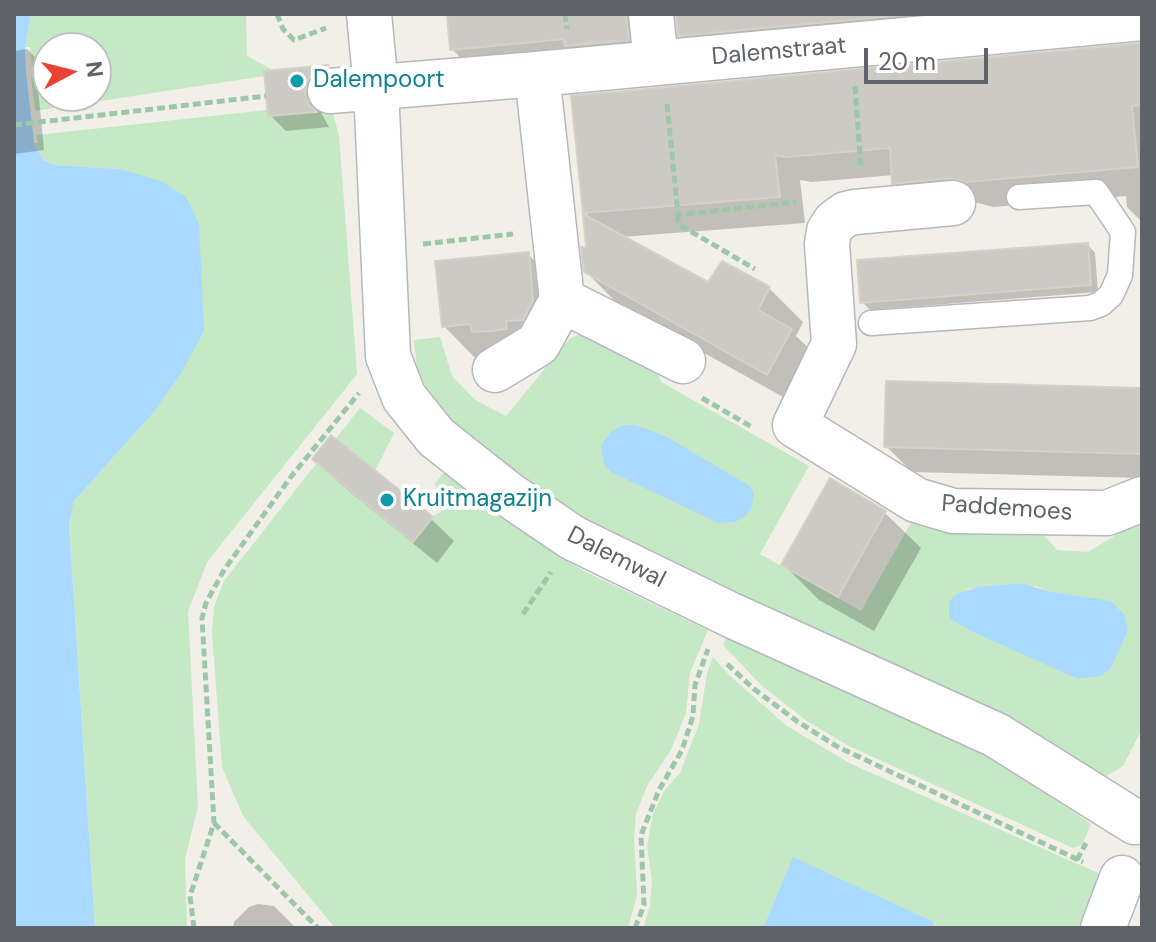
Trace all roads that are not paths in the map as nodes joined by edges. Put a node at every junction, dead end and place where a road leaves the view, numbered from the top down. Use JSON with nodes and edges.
{"nodes":[{"id":1,"x":369,"y":14,"type":"edge"},
{"id":2,"x":651,"y":14,"type":"edge"},
{"id":3,"x":1142,"y":18,"type":"edge"},
{"id":4,"x":659,"y":62,"type":"junction"},
{"id":5,"x":537,"y":74,"type":"junction"},
{"id":6,"x":376,"y":87,"type":"junction"},
{"id":7,"x":330,"y":91,"type":"dead end"},
{"id":8,"x":1019,"y":197,"type":"dead end"},
{"id":9,"x":953,"y":203,"type":"dead end"},
{"id":10,"x":1132,"y":232,"type":"edge"},
{"id":11,"x":562,"y":300,"type":"junction"},
{"id":12,"x":871,"y":323,"type":"dead end"},
{"id":13,"x":683,"y":361,"type":"road end"},
{"id":14,"x":495,"y":370,"type":"dead end"},
{"id":15,"x":1142,"y":499,"type":"edge"},
{"id":16,"x":1138,"y":814,"type":"edge"},
{"id":17,"x":1103,"y":928,"type":"edge"}],
"edges":[{"from":1,"to":6,"type":"street","name":"Dalemwal"},
{"from":2,"to":4,"type":"street"},
{"from":3,"to":4,"type":"street","name":"Dalemstraat"},
{"from":4,"to":5,"type":"street","name":"Dalemstraat"},
{"from":5,"to":6,"type":"street","name":"Dalemstraat"},
{"from":5,"to":11,"type":"street"},
{"from":6,"to":7,"type":"street","name":"Dalemstraat"},
{"from":6,"to":16,"type":"street","name":"Dalemwal"},
{"from":8,"to":10,"type":"lane"},
{"from":9,"to":15,"type":"street","name":"Paddemoes"},
{"from":10,"to":12,"type":"lane"},
{"from":11,"to":13,"type":"street"},
{"from":11,"to":14,"type":"street"},
{"from":16,"to":17,"type":"street"}]}
